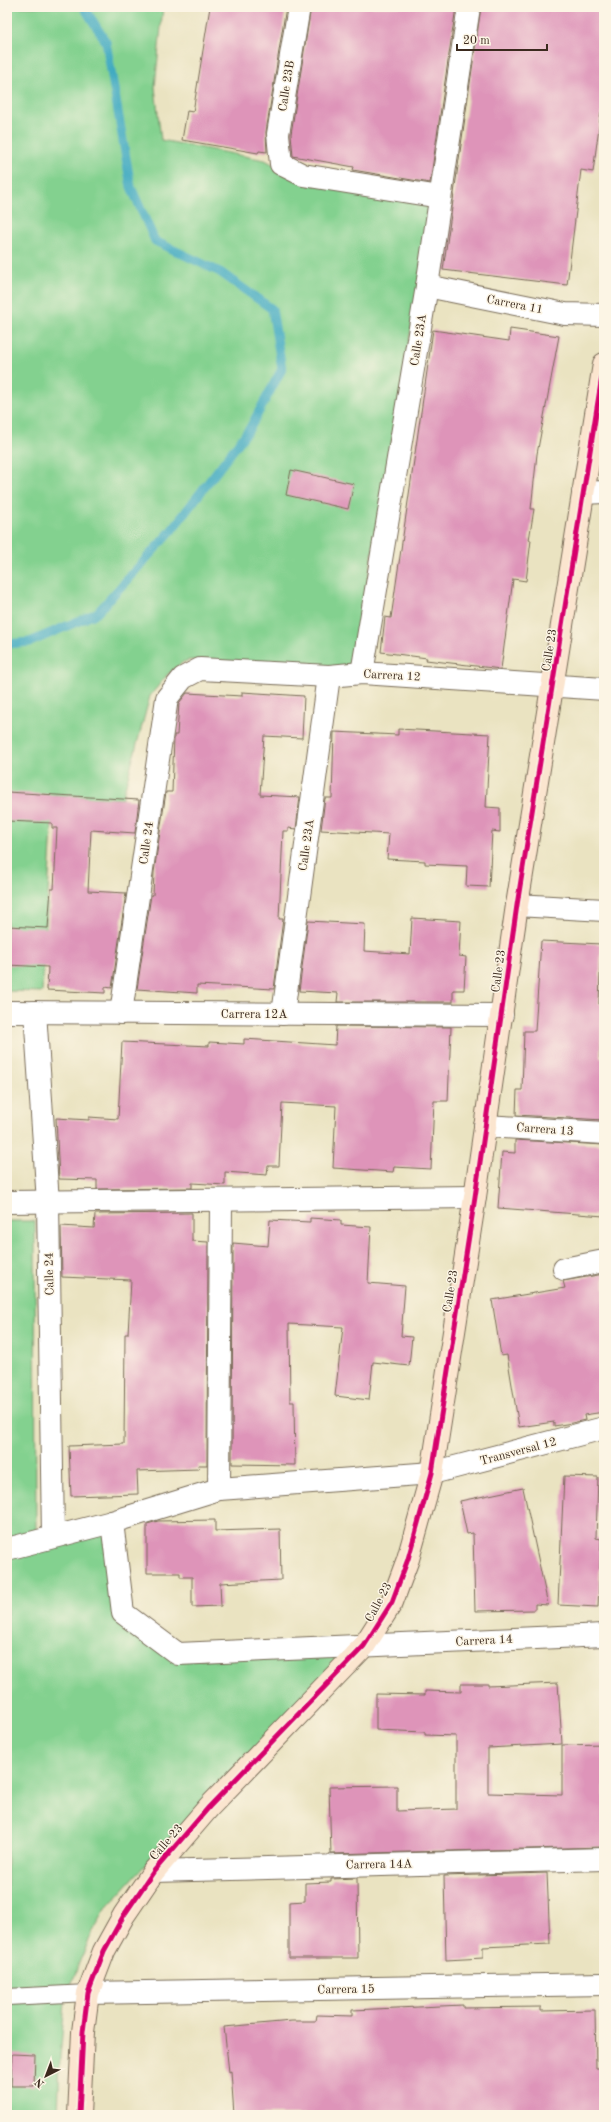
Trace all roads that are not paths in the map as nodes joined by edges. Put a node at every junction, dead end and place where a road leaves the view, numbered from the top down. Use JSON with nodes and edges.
{"nodes":[{"id":1,"x":299,"y":7,"type":"edge"},
{"id":2,"x":469,"y":7,"type":"edge"},
{"id":3,"x":440,"y":197,"type":"junction"},
{"id":4,"x":427,"y":286,"type":"junction"},
{"id":5,"x":604,"y":315,"type":"edge"},
{"id":6,"x":604,"y":364,"type":"edge"},
{"id":7,"x":594,"y":492,"type":"edge"},
{"id":8,"x":362,"y":673,"type":"junction"},
{"id":9,"x":329,"y":676,"type":"junction"},
{"id":10,"x":183,"y":678,"type":"joint"},
{"id":11,"x":553,"y":686,"type":"junction"},
{"id":12,"x":604,"y":689,"type":"edge"},
{"id":13,"x":517,"y":905,"type":"junction"},
{"id":14,"x":604,"y":910,"type":"edge"},
{"id":15,"x":7,"y":1012,"type":"edge"},
{"id":16,"x":35,"y":1012,"type":"junction"},
{"id":17,"x":121,"y":1013,"type":"junction"},
{"id":18,"x":283,"y":1014,"type":"junction"},
{"id":19,"x":502,"y":1015,"type":"junction"},
{"id":20,"x":485,"y":1126,"type":"junction"},
{"id":21,"x":604,"y":1133,"type":"edge"},
{"id":22,"x":475,"y":1197,"type":"junction"},
{"id":23,"x":221,"y":1200,"type":"junction"},
{"id":24,"x":7,"y":1202,"type":"edge"},
{"id":25,"x":48,"y":1202,"type":"junction"},
{"id":26,"x":604,"y":1261,"type":"edge"},
{"id":27,"x":564,"y":1269,"type":"dead end"},
{"id":28,"x":604,"y":1428,"type":"edge"},
{"id":29,"x":432,"y":1473,"type":"junction"},
{"id":30,"x":219,"y":1489,"type":"junction"},
{"id":31,"x":112,"y":1522,"type":"junction"},
{"id":32,"x":53,"y":1536,"type":"junction"},
{"id":33,"x":7,"y":1549,"type":"edge"},
{"id":34,"x":604,"y":1635,"type":"edge"},
{"id":35,"x":364,"y":1646,"type":"junction"},
{"id":36,"x":604,"y":1859,"type":"edge"},
{"id":37,"x":154,"y":1871,"type":"junction"},
{"id":38,"x":604,"y":1984,"type":"edge"},
{"id":39,"x":88,"y":1993,"type":"junction"},
{"id":40,"x":7,"y":1997,"type":"edge"},
{"id":41,"x":79,"y":2115,"type":"edge"}],
"edges":[{"from":1,"to":3,"type":"street","name":"Calle 23B"},
{"from":2,"to":3,"type":"street","name":"Calle 23A"},
{"from":3,"to":4,"type":"street","name":"Calle 23A"},
{"from":4,"to":5,"type":"street","name":"Carrera 11"},
{"from":4,"to":8,"type":"street","name":"Calle 23A"},
{"from":6,"to":7,"type":"street","name":"Calle 23"},
{"from":7,"to":11,"type":"street","name":"Calle 23"},
{"from":8,"to":9,"type":"street","name":"Carrera 12"},
{"from":8,"to":11,"type":"street","name":"Carrera 12"},
{"from":9,"to":10,"type":"street","name":"Carrera 12"},
{"from":9,"to":18,"type":"street","name":"Calle 23A"},
{"from":10,"to":17,"type":"street","name":"Calle 24"},
{"from":11,"to":12,"type":"street","name":"Carrera 12"},
{"from":11,"to":13,"type":"street","name":"Calle 23"},
{"from":13,"to":14,"type":"street"},
{"from":13,"to":19,"type":"street","name":"Calle 23"},
{"from":15,"to":16,"type":"street","name":"Carrera 12A"},
{"from":16,"to":17,"type":"street","name":"Carrera 12A"},
{"from":16,"to":25,"type":"street","name":"Calle 24"},
{"from":17,"to":18,"type":"street","name":"Carrera 12A"},
{"from":18,"to":19,"type":"street","name":"Carrera 12A"},
{"from":19,"to":20,"type":"street","name":"Calle 23"},
{"from":20,"to":21,"type":"street","name":"Carrera 13"},
{"from":20,"to":22,"type":"street","name":"Calle 23"},
{"from":22,"to":23,"type":"street"},
{"from":22,"to":29,"type":"street","name":"Calle 23"},
{"from":23,"to":25,"type":"street"},
{"from":23,"to":30,"type":"street"},
{"from":24,"to":25,"type":"street"},
{"from":25,"to":32,"type":"street","name":"Calle 24"},
{"from":26,"to":27,"type":"street"},
{"from":28,"to":29,"type":"street","name":"Transversal 12"},
{"from":29,"to":30,"type":"street","name":"Transversal 12"},
{"from":29,"to":35,"type":"street","name":"Calle 23"},
{"from":30,"to":31,"type":"street","name":"Transversal 12"},
{"from":31,"to":32,"type":"street","name":"Transversal 12"},
{"from":31,"to":35,"type":"street","name":"Carrera 14"},
{"from":32,"to":33,"type":"street","name":"Transversal 12"},
{"from":34,"to":35,"type":"street","name":"Carrera 14"},
{"from":35,"to":37,"type":"street","name":"Calle 23"},
{"from":36,"to":37,"type":"street","name":"Carrera 14A"},
{"from":37,"to":39,"type":"street","name":"Calle 23"},
{"from":38,"to":39,"type":"street","name":"Carrera 15"},
{"from":39,"to":40,"type":"lane"},
{"from":39,"to":41,"type":"street","name":"Calle 23"}]}
